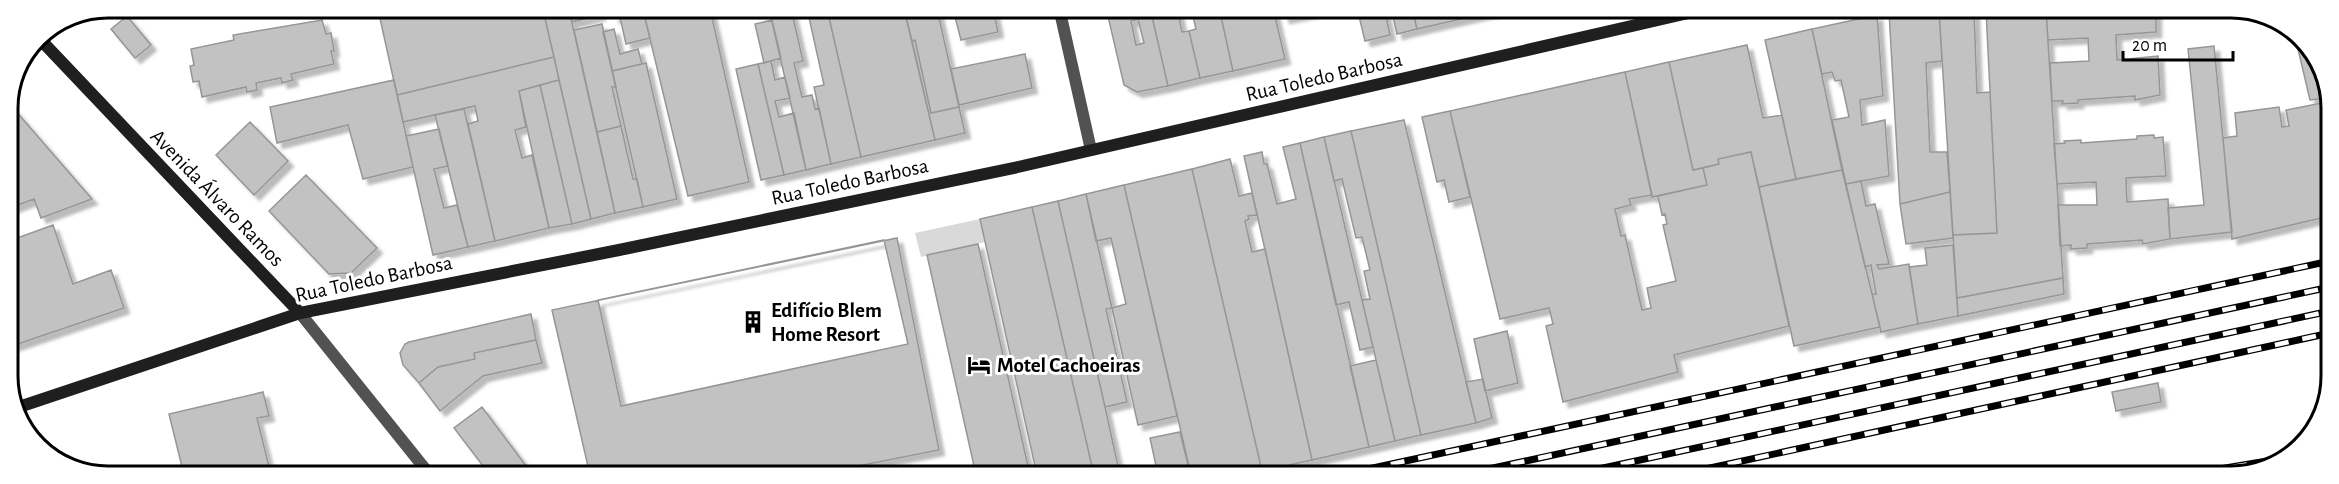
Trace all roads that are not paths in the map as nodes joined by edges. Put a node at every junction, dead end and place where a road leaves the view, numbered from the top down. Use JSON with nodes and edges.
{"nodes":[{"id":1,"x":1061,"y":18,"type":"edge"},
{"id":2,"x":1666,"y":18,"type":"edge"},
{"id":3,"x":45,"y":44,"type":"edge"},
{"id":4,"x":1091,"y":150,"type":"junction"},
{"id":5,"x":300,"y":313,"type":"junction"},
{"id":6,"x":23,"y":406,"type":"edge"},
{"id":7,"x":423,"y":466,"type":"edge"}],
"edges":[{"from":1,"to":4,"type":"street"},
{"from":2,"to":4,"type":"street","name":"Rua Toledo Barbosa"},
{"from":3,"to":5,"type":"street","name":"Avenida Álvaro Ramos"},
{"from":4,"to":5,"type":"street","name":"Rua Toledo Barbosa"},
{"from":5,"to":6,"type":"street","name":"Rua Toledo Barbosa"},
{"from":5,"to":7,"type":"street","name":"Avenida Álvaro Ramos"}]}
